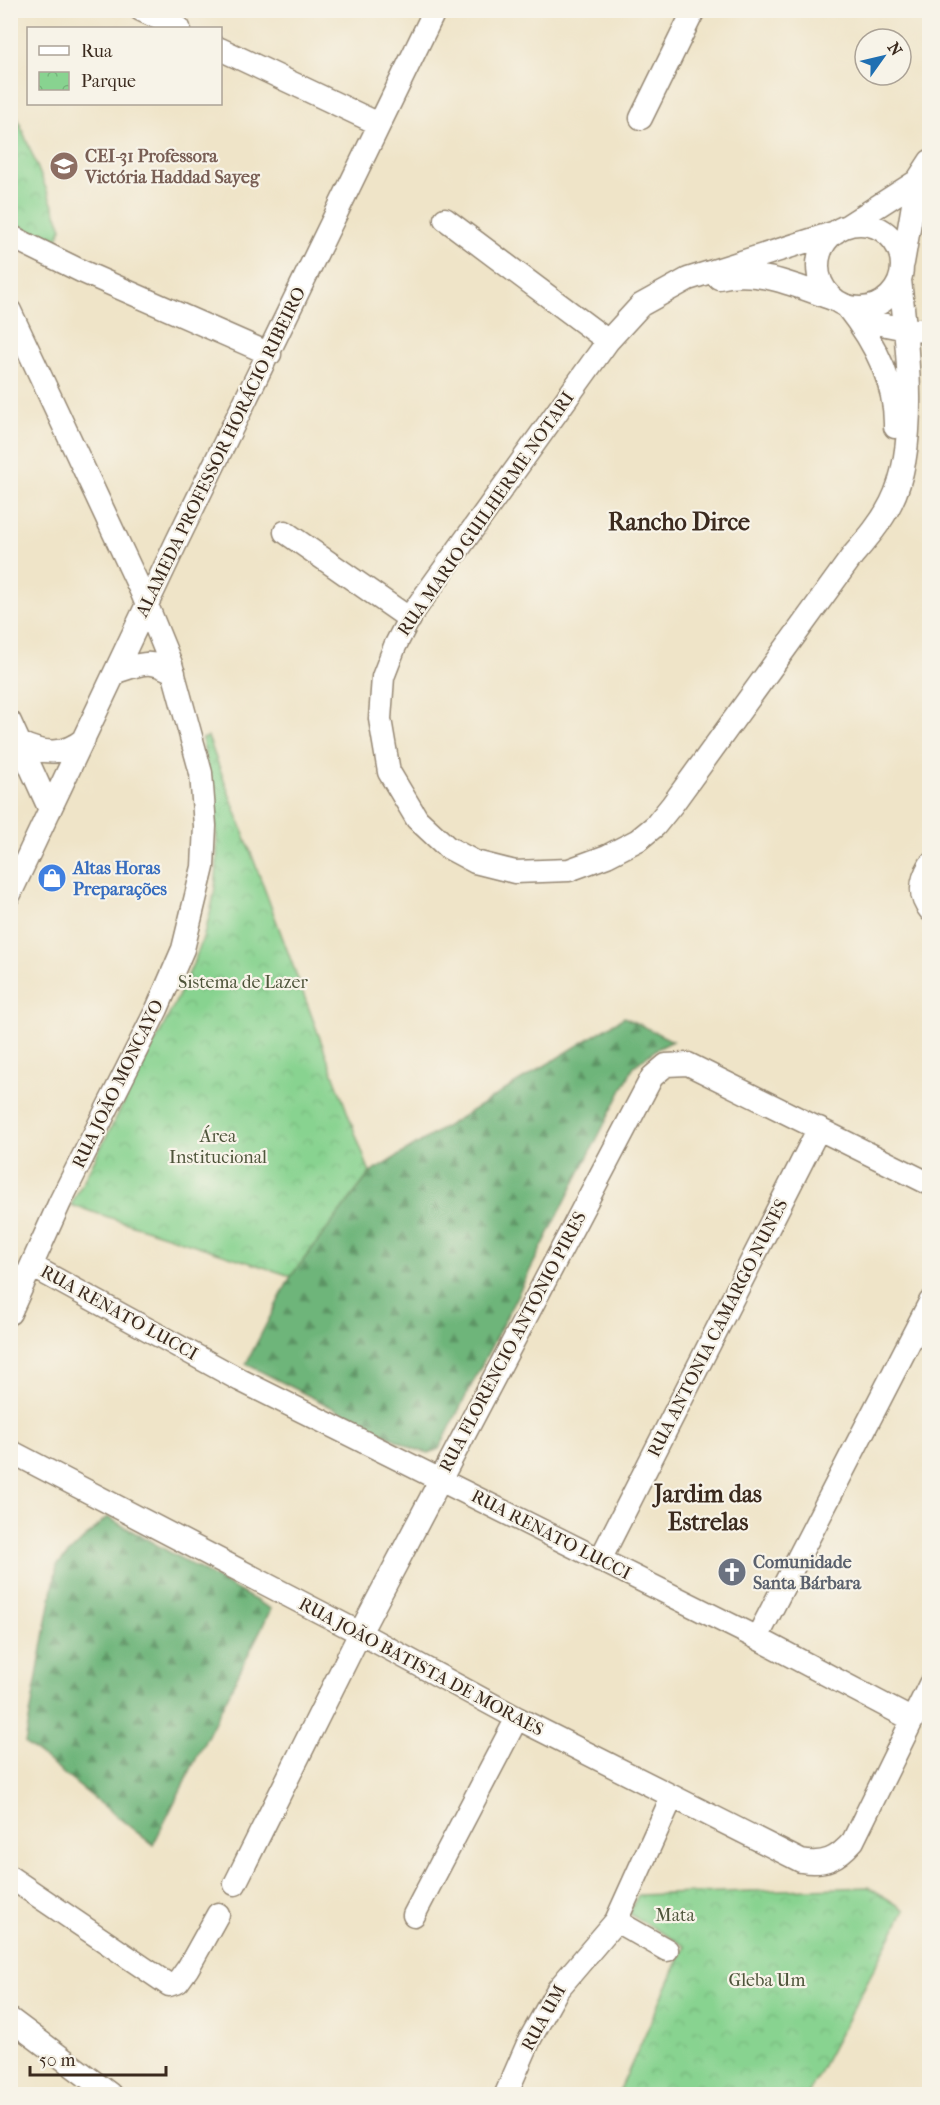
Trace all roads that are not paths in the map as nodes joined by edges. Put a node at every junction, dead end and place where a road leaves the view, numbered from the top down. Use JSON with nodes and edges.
{"nodes":[{"id":1,"x":141,"y":10,"type":"edge"},
{"id":2,"x":435,"y":10,"type":"edge"},
{"id":3,"x":694,"y":10,"type":"edge"},
{"id":4,"x":177,"y":27,"type":"edge"},
{"id":5,"x":222,"y":50,"type":"edge"},
{"id":6,"x":641,"y":118,"type":"dead end"},
{"id":7,"x":379,"y":124,"type":"junction"},
{"id":8,"x":930,"y":161,"type":"edge"},
{"id":9,"x":917,"y":181,"type":"junction"},
{"id":10,"x":445,"y":219,"type":"dead end"},
{"id":11,"x":840,"y":230,"type":"junction"},
{"id":12,"x":10,"y":236,"type":"edge"},
{"id":13,"x":901,"y":273,"type":"junction"},
{"id":14,"x":641,"y":305,"type":"junction"},
{"id":15,"x":847,"y":309,"type":"junction"},
{"id":16,"x":10,"y":311,"type":"edge"},
{"id":17,"x":906,"y":329,"type":"junction"},
{"id":18,"x":930,"y":331,"type":"edge"},
{"id":19,"x":608,"y":341,"type":"junction"},
{"id":20,"x":270,"y":354,"type":"junction"},
{"id":21,"x":285,"y":532,"type":"dead end"},
{"id":22,"x":852,"y":555,"type":"junction"},
{"id":23,"x":147,"y":606,"type":"junction"},
{"id":24,"x":410,"y":619,"type":"junction"},
{"id":25,"x":116,"y":672,"type":"junction"},
{"id":26,"x":174,"y":673,"type":"junction"},
{"id":27,"x":10,"y":722,"type":"edge"},
{"id":28,"x":84,"y":739,"type":"junction"},
{"id":29,"x":20,"y":743,"type":"junction"},
{"id":30,"x":50,"y":810,"type":"junction"},
{"id":31,"x":930,"y":865,"type":"edge"},
{"id":32,"x":10,"y":894,"type":"edge"},
{"id":33,"x":926,"y":901,"type":"edge"},
{"id":34,"x":819,"y":1128,"type":"junction"},
{"id":35,"x":930,"y":1184,"type":"edge"},
{"id":36,"x":32,"y":1266,"type":"junction"},
{"id":37,"x":930,"y":1302,"type":"edge"},
{"id":38,"x":10,"y":1312,"type":"edge"},
{"id":39,"x":10,"y":1451,"type":"edge"},
{"id":40,"x":441,"y":1479,"type":"junction"},
{"id":41,"x":600,"y":1560,"type":"junction"},
{"id":42,"x":360,"y":1633,"type":"junction"},
{"id":43,"x":757,"y":1638,"type":"junction"},
{"id":44,"x":930,"y":1684,"type":"edge"},
{"id":45,"x":517,"y":1718,"type":"junction"},
{"id":46,"x":911,"y":1719,"type":"junction"},
{"id":47,"x":672,"y":1797,"type":"junction"},
{"id":48,"x":12,"y":1879,"type":"edge"},
{"id":49,"x":235,"y":1884,"type":"dead end"},
{"id":50,"x":218,"y":1914,"type":"dead end"},
{"id":51,"x":414,"y":1916,"type":"dead end"},
{"id":52,"x":616,"y":1921,"type":"junction"},
{"id":53,"x":667,"y":1950,"type":"dead end"},
{"id":54,"x":10,"y":2019,"type":"edge"},
{"id":55,"x":110,"y":2094,"type":"edge"},
{"id":56,"x":506,"y":2094,"type":"edge"}],
"edges":[{"from":1,"to":4,"type":"street"},
{"from":2,"to":7,"type":"street","name":"ALAMEDA PROFESSOR HORÁCIO RIBEIRO"},
{"from":3,"to":6,"type":"street"},
{"from":5,"to":7,"type":"street"},
{"from":7,"to":20,"type":"street","name":"ALAMEDA PROFESSOR HORÁCIO RIBEIRO"},
{"from":8,"to":9,"type":"street","name":"RUA MARIO GUILHERME NOTARI"},
{"from":9,"to":11,"type":"street","name":"RUA MARIO GUILHERME NOTARI"},
{"from":9,"to":13,"type":"street","name":"RUA MARIO GUILHERME NOTARI"},
{"from":10,"to":19,"type":"street"},
{"from":11,"to":13,"type":"street","name":"RUA MARIO GUILHERME NOTARI"},
{"from":11,"to":14,"type":"street","name":"RUA MARIO GUILHERME NOTARI"},
{"from":11,"to":15,"type":"street","name":"RUA MARIO GUILHERME NOTARI"},
{"from":12,"to":20,"type":"street"},
{"from":13,"to":15,"type":"street","name":"RUA MARIO GUILHERME NOTARI"},
{"from":13,"to":17,"type":"street","name":"RUA MARIO GUILHERME NOTARI"},
{"from":14,"to":15,"type":"street","name":"RUA MARIO GUILHERME NOTARI"},
{"from":14,"to":19,"type":"street","name":"RUA MARIO GUILHERME NOTARI"},
{"from":15,"to":17,"type":"street"},
{"from":15,"to":22,"type":"street","name":"RUA MARIO GUILHERME NOTARI"},
{"from":16,"to":23,"type":"street","name":"RUA JOÃO MONCAYO"},
{"from":17,"to":18,"type":"street"},
{"from":17,"to":22,"type":"street","name":"RUA MARIO GUILHERME NOTARI"},
{"from":19,"to":24,"type":"street","name":"RUA MARIO GUILHERME NOTARI"},
{"from":20,"to":23,"type":"street","name":"ALAMEDA PROFESSOR HORÁCIO RIBEIRO"},
{"from":21,"to":24,"type":"street"},
{"from":22,"to":24,"type":"street","name":"RUA MARIO GUILHERME NOTARI"},
{"from":23,"to":25,"type":"street","name":"ALAMEDA PROFESSOR HORÁCIO RIBEIRO"},
{"from":23,"to":26,"type":"street","name":"RUA JOÃO MONCAYO"},
{"from":25,"to":26,"type":"street"},
{"from":25,"to":28,"type":"street","name":"ALAMEDA PROFESSOR HORÁCIO RIBEIRO"},
{"from":26,"to":36,"type":"street","name":"RUA JOÃO MONCAYO"},
{"from":27,"to":29,"type":"street"},
{"from":28,"to":29,"type":"street"},
{"from":28,"to":30,"type":"street","name":"ALAMEDA PROFESSOR HORÁCIO RIBEIRO"},
{"from":29,"to":30,"type":"street"},
{"from":30,"to":32,"type":"street","name":"ALAMEDA PROFESSOR HORÁCIO RIBEIRO"},
{"from":31,"to":33,"type":"street"},
{"from":34,"to":35,"type":"street","name":"RUA FLORENCIO ANTONIO PIRES"},
{"from":34,"to":40,"type":"street","name":"RUA FLORENCIO ANTONIO PIRES"},
{"from":34,"to":41,"type":"street","name":"RUA ANTONIA CAMARGO NUNES"},
{"from":36,"to":38,"type":"street","name":"RUA JOÃO MONCAYO"},
{"from":36,"to":40,"type":"street","name":"RUA RENATO LUCCI"},
{"from":37,"to":43,"type":"street"},
{"from":39,"to":42,"type":"street","name":"RUA JOÃO BATISTA DE MORAES"},
{"from":40,"to":41,"type":"street","name":"RUA RENATO LUCCI"},
{"from":40,"to":42,"type":"street","name":"RUA FLORENCIO ANTONIO PIRES"},
{"from":41,"to":43,"type":"street","name":"RUA RENATO LUCCI"},
{"from":42,"to":45,"type":"street","name":"RUA JOÃO BATISTA DE MORAES"},
{"from":42,"to":49,"type":"street","name":"RUA FLORENCIO ANTONIO PIRES"},
{"from":43,"to":46,"type":"street","name":"RUA RENATO LUCCI"},
{"from":44,"to":46,"type":"street"},
{"from":45,"to":47,"type":"street","name":"RUA JOÃO BATISTA DE MORAES"},
{"from":45,"to":51,"type":"street"},
{"from":46,"to":47,"type":"street","name":"RUA JOÃO BATISTA DE MORAES"},
{"from":47,"to":52,"type":"street","name":"RUA UM"},
{"from":48,"to":50,"type":"street"},
{"from":52,"to":53,"type":"street"},
{"from":52,"to":56,"type":"street","name":"RUA UM"},
{"from":54,"to":55,"type":"street"}]}
